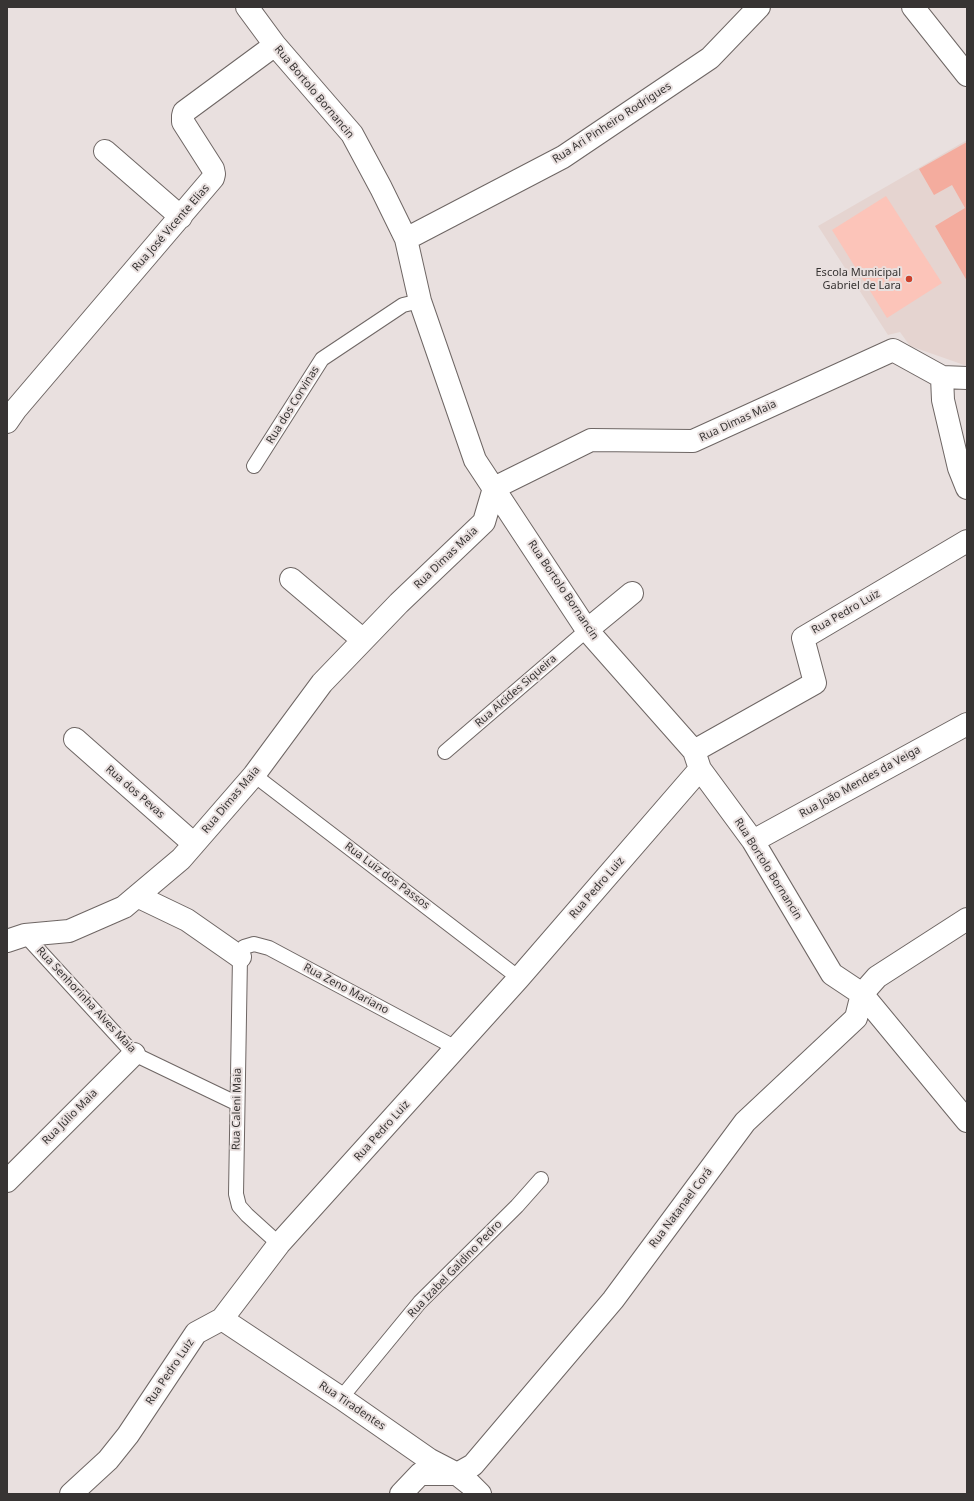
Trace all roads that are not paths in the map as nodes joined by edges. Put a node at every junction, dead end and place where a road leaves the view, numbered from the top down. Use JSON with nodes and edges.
{"nodes":[{"id":1,"x":247,"y":7,"type":"edge"},
{"id":2,"x":759,"y":7,"type":"edge"},
{"id":3,"x":913,"y":7,"type":"edge"},
{"id":4,"x":275,"y":45,"type":"junction"},
{"id":5,"x":967,"y":75,"type":"edge"},
{"id":6,"x":105,"y":151,"type":"dead end"},
{"id":7,"x":181,"y":217,"type":"junction"},
{"id":8,"x":406,"y":240,"type":"junction"},
{"id":9,"x":420,"y":301,"type":"junction"},
{"id":10,"x":942,"y":377,"type":"junction"},
{"id":11,"x":967,"y":378,"type":"edge"},
{"id":12,"x":7,"y":422,"type":"edge"},
{"id":13,"x":254,"y":466,"type":"dead end"},
{"id":14,"x":964,"y":475,"type":"edge"},
{"id":15,"x":494,"y":488,"type":"junction"},
{"id":16,"x":967,"y":541,"type":"edge"},
{"id":17,"x":291,"y":579,"type":"dead end"},
{"id":18,"x":632,"y":593,"type":"dead end"},
{"id":19,"x":587,"y":630,"type":"junction"},
{"id":20,"x":363,"y":640,"type":"junction"},
{"id":21,"x":967,"y":724,"type":"edge"},
{"id":22,"x":75,"y":740,"type":"dead end"},
{"id":23,"x":445,"y":752,"type":"dead end"},
{"id":24,"x":697,"y":760,"type":"junction"},
{"id":25,"x":254,"y":775,"type":"junction"},
{"id":26,"x":753,"y":841,"type":"junction"},
{"id":27,"x":194,"y":844,"type":"junction"},
{"id":28,"x":137,"y":896,"type":"junction"},
{"id":29,"x":967,"y":919,"type":"edge"},
{"id":30,"x":16,"y":938,"type":"edge"},
{"id":31,"x":240,"y":957,"type":"junction"},
{"id":32,"x":519,"y":978,"type":"junction"},
{"id":33,"x":862,"y":994,"type":"junction"},
{"id":34,"x":456,"y":1048,"type":"junction"},
{"id":35,"x":134,"y":1054,"type":"junction"},
{"id":36,"x":236,"y":1103,"type":"junction"},
{"id":37,"x":967,"y":1121,"type":"edge"},
{"id":38,"x":541,"y":1179,"type":"dead end"},
{"id":39,"x":7,"y":1181,"type":"edge"},
{"id":40,"x":279,"y":1244,"type":"junction"},
{"id":41,"x":222,"y":1319,"type":"junction"},
{"id":42,"x":341,"y":1398,"type":"junction"},
{"id":43,"x":457,"y":1474,"type":"junction"},
{"id":44,"x":71,"y":1494,"type":"edge"},
{"id":45,"x":401,"y":1494,"type":"edge"},
{"id":46,"x":480,"y":1494,"type":"edge"}],
"edges":[{"from":1,"to":4,"type":"street","name":"Rua Bortolo Bornancin"},
{"from":2,"to":8,"type":"street","name":"Rua Ari Pinheiro Rodrigues"},
{"from":3,"to":5,"type":"street"},
{"from":4,"to":7,"type":"street","name":"Rua José Vicente Elias"},
{"from":4,"to":8,"type":"street","name":"Rua Bortolo Bornancin"},
{"from":6,"to":7,"type":"street"},
{"from":7,"to":12,"type":"street","name":"Rua José Vicente Elias"},
{"from":8,"to":9,"type":"street","name":"Rua Bortolo Bornancin"},
{"from":9,"to":13,"type":"lane","name":"Rua dos Corvinas"},
{"from":9,"to":15,"type":"street","name":"Rua Bortolo Bornancin"},
{"from":10,"to":11,"type":"street","name":"Rua Dimas Maia"},
{"from":10,"to":14,"type":"street"},
{"from":10,"to":15,"type":"street","name":"Rua Dimas Maia"},
{"from":15,"to":19,"type":"street","name":"Rua Bortolo Bornancin"},
{"from":15,"to":20,"type":"street","name":"Rua Dimas Maia"},
{"from":16,"to":24,"type":"street","name":"Rua Pedro Luiz"},
{"from":17,"to":20,"type":"street"},
{"from":18,"to":19,"type":"street"},
{"from":19,"to":23,"type":"lane","name":"Rua Alcides Siqueira"},
{"from":19,"to":24,"type":"street","name":"Rua Bortolo Bornancin"},
{"from":20,"to":25,"type":"street","name":"Rua Dimas Maia"},
{"from":21,"to":26,"type":"street","name":"Rua João Mendes da Veiga"},
{"from":22,"to":27,"type":"street","name":"Rua dos Pevas"},
{"from":24,"to":26,"type":"street","name":"Rua Bortolo Bornancin"},
{"from":24,"to":32,"type":"street","name":"Rua Pedro Luiz"},
{"from":25,"to":27,"type":"street","name":"Rua Dimas Maia"},
{"from":25,"to":32,"type":"lane","name":"Rua Luiz dos Passos"},
{"from":26,"to":33,"type":"street","name":"Rua Bortolo Bornancin"},
{"from":27,"to":28,"type":"street","name":"Rua Dimas Maia"},
{"from":28,"to":30,"type":"street","name":"Rua Dimas Maia"},
{"from":28,"to":31,"type":"street"},
{"from":29,"to":33,"type":"street","name":"Rua Natanael Corá"},
{"from":30,"to":35,"type":"lane","name":"Rua Senhorinha Alves Maia"},
{"from":31,"to":34,"type":"lane","name":"Rua Zeno Mariano"},
{"from":31,"to":36,"type":"lane","name":"Rua Caleni Maia"},
{"from":32,"to":34,"type":"street","name":"Rua Pedro Luiz"},
{"from":33,"to":37,"type":"street","name":"Rua Bortolo Bornancin"},
{"from":33,"to":43,"type":"street","name":"Rua Natanael Corá"},
{"from":34,"to":40,"type":"street","name":"Rua Pedro Luiz"},
{"from":35,"to":36,"type":"lane","name":"Rua Senhorinha Alves Maia"},
{"from":35,"to":39,"type":"street","name":"Rua Júlio Maia"},
{"from":36,"to":40,"type":"lane","name":"Rua Caleni Maia"},
{"from":38,"to":42,"type":"lane","name":"Rua Izabel Galdino Pedro"},
{"from":40,"to":41,"type":"street","name":"Rua Pedro Luiz"},
{"from":41,"to":42,"type":"street","name":"Rua Tiradentes"},
{"from":41,"to":44,"type":"street","name":"Rua Pedro Luiz"},
{"from":42,"to":43,"type":"street","name":"Rua Tiradentes"},
{"from":43,"to":45,"type":"street"},
{"from":43,"to":46,"type":"street","name":"Rua Tiradentes"}]}
